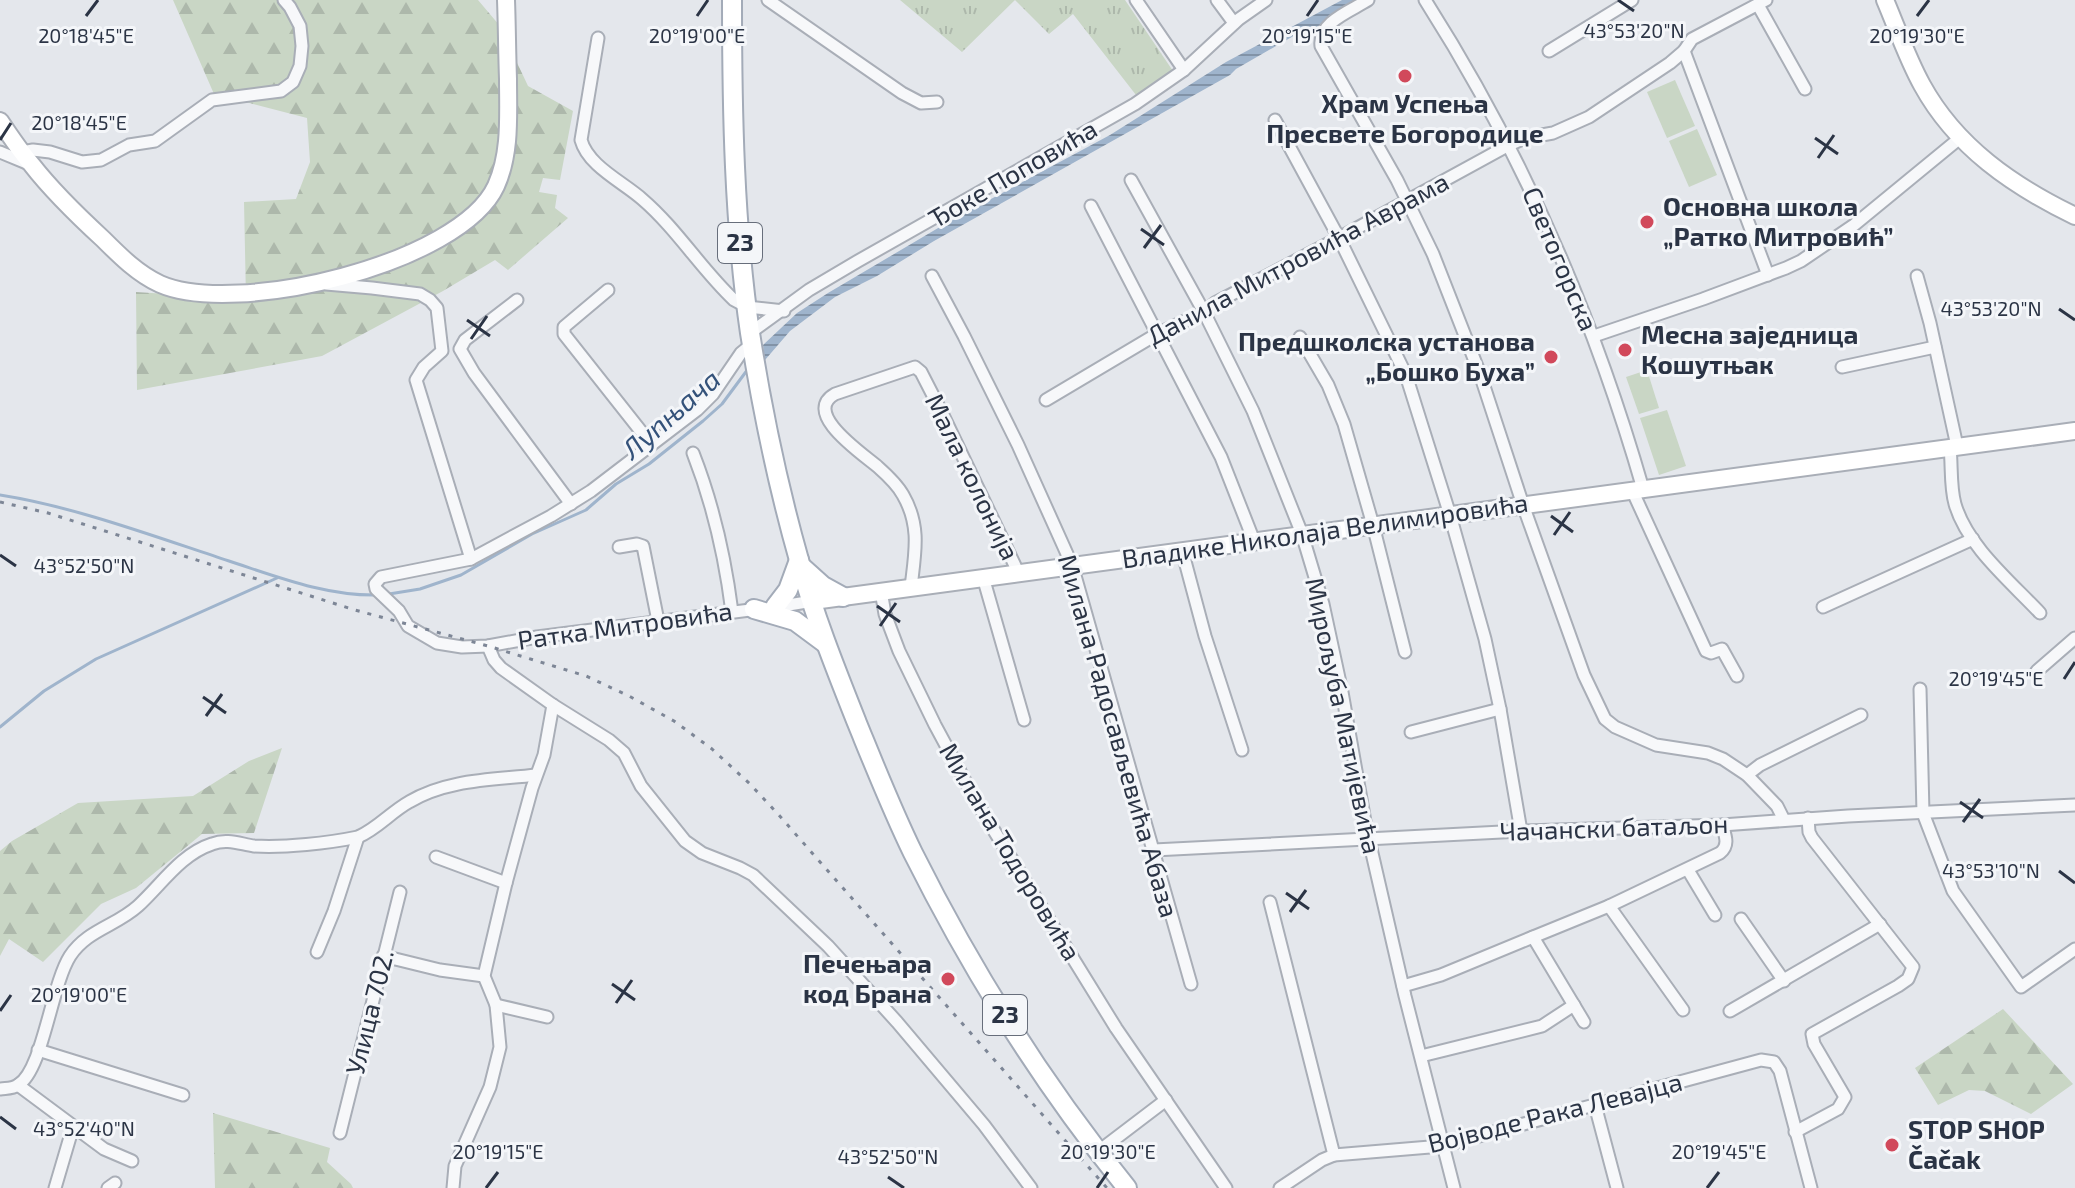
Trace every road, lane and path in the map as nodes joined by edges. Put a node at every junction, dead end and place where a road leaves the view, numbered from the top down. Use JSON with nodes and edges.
{"nodes":[{"id":1,"x":284,"y":0,"type":"edge"},
{"id":2,"x":506,"y":0,"type":"edge"},
{"id":3,"x":732,"y":0,"type":"edge"},
{"id":4,"x":768,"y":0,"type":"edge"},
{"id":5,"x":1136,"y":0,"type":"edge"},
{"id":6,"x":1217,"y":0,"type":"edge"},
{"id":7,"x":1266,"y":0,"type":"edge"},
{"id":8,"x":1368,"y":0,"type":"edge"},
{"id":9,"x":1425,"y":0,"type":"edge"},
{"id":10,"x":1632,"y":0,"type":"edge"},
{"id":11,"x":1885,"y":0,"type":"edge"},
{"id":12,"x":1762,"y":3,"type":"edge"},
{"id":13,"x":1234,"y":23,"type":"junction"},
{"id":14,"x":598,"y":38,"type":"dead end"},
{"id":15,"x":1549,"y":51,"type":"dead end"},
{"id":16,"x":1684,"y":51,"type":"junction"},
{"id":17,"x":1184,"y":70,"type":"junction"},
{"id":18,"x":1805,"y":89,"type":"dead end"},
{"id":19,"x":937,"y":102,"type":"dead end"},
{"id":20,"x":1275,"y":120,"type":"dead end"},
{"id":21,"x":0,"y":121,"type":"edge"},
{"id":22,"x":1960,"y":138,"type":"junction"},
{"id":23,"x":1509,"y":145,"type":"junction"},
{"id":24,"x":0,"y":152,"type":"edge"},
{"id":25,"x":27,"y":158,"type":"junction"},
{"id":26,"x":1131,"y":180,"type":"dead end"},
{"id":27,"x":1407,"y":200,"type":"junction"},
{"id":28,"x":1091,"y":206,"type":"dead end"},
{"id":29,"x":2075,"y":216,"type":"edge"},
{"id":30,"x":1339,"y":238,"type":"junction"},
{"id":31,"x":1768,"y":275,"type":"junction"},
{"id":32,"x":932,"y":276,"type":"dead end"},
{"id":33,"x":1917,"y":276,"type":"dead end"},
{"id":34,"x":313,"y":283,"type":"junction"},
{"id":35,"x":608,"y":290,"type":"dead end"},
{"id":36,"x":517,"y":300,"type":"dead end"},
{"id":37,"x":747,"y":307,"type":"junction"},
{"id":38,"x":784,"y":311,"type":"junction"},
{"id":39,"x":1204,"y":312,"type":"junction"},
{"id":40,"x":1157,"y":334,"type":"junction"},
{"id":41,"x":1594,"y":336,"type":"junction"},
{"id":42,"x":1300,"y":337,"type":"dead end"},
{"id":43,"x":751,"y":339,"type":"junction"},
{"id":44,"x":1935,"y":347,"type":"junction"},
{"id":45,"x":1842,"y":367,"type":"dead end"},
{"id":46,"x":1046,"y":400,"type":"dead end"},
{"id":47,"x":2075,"y":431,"type":"edge"},
{"id":48,"x":651,"y":444,"type":"junction"},
{"id":49,"x":1954,"y":447,"type":"junction"},
{"id":50,"x":693,"y":453,"type":"dead end"},
{"id":51,"x":1637,"y":489,"type":"junction"},
{"id":52,"x":571,"y":504,"type":"junction"},
{"id":53,"x":1523,"y":505,"type":"junction"},
{"id":54,"x":1450,"y":515,"type":"junction"},
{"id":55,"x":1373,"y":525,"type":"junction"},
{"id":56,"x":1302,"y":534,"type":"junction"},
{"id":57,"x":1973,"y":539,"type":"junction"},
{"id":58,"x":1254,"y":541,"type":"junction"},
{"id":59,"x":619,"y":547,"type":"dead end"},
{"id":60,"x":1182,"y":550,"type":"junction"},
{"id":61,"x":471,"y":559,"type":"junction"},
{"id":62,"x":800,"y":563,"type":"junction"},
{"id":63,"x":1072,"y":565,"type":"junction"},
{"id":64,"x":1018,"y":572,"type":"junction"},
{"id":65,"x":983,"y":577,"type":"junction"},
{"id":66,"x":911,"y":587,"type":"junction"},
{"id":67,"x":881,"y":591,"type":"junction"},
{"id":68,"x":840,"y":597,"type":"junction"},
{"id":69,"x":813,"y":601,"type":"junction"},
{"id":70,"x":775,"y":607,"type":"junction"},
{"id":71,"x":1823,"y":607,"type":"dead end"},
{"id":72,"x":754,"y":609,"type":"junction"},
{"id":73,"x":732,"y":612,"type":"junction"},
{"id":74,"x":2040,"y":613,"type":"dead end"},
{"id":75,"x":658,"y":621,"type":"junction"},
{"id":76,"x":2075,"y":638,"type":"edge"},
{"id":77,"x":825,"y":639,"type":"junction"},
{"id":78,"x":437,"y":643,"type":"joint"},
{"id":79,"x":488,"y":646,"type":"junction"},
{"id":80,"x":1405,"y":652,"type":"dead end"},
{"id":81,"x":2037,"y":671,"type":"dead end"},
{"id":82,"x":1737,"y":676,"type":"dead end"},
{"id":83,"x":1920,"y":689,"type":"dead end"},
{"id":84,"x":553,"y":705,"type":"junction"},
{"id":85,"x":1500,"y":709,"type":"junction"},
{"id":86,"x":1861,"y":715,"type":"dead end"},
{"id":87,"x":1024,"y":720,"type":"dead end"},
{"id":88,"x":1411,"y":732,"type":"dead end"},
{"id":89,"x":1242,"y":750,"type":"dead end"},
{"id":90,"x":536,"y":775,"type":"junction"},
{"id":91,"x":1747,"y":775,"type":"junction"},
{"id":92,"x":2075,"y":805,"type":"edge"},
{"id":93,"x":1923,"y":813,"type":"junction"},
{"id":94,"x":1808,"y":818,"type":"junction"},
{"id":95,"x":1784,"y":820,"type":"junction"},
{"id":96,"x":1722,"y":825,"type":"junction"},
{"id":97,"x":1521,"y":831,"type":"junction"},
{"id":98,"x":358,"y":837,"type":"junction"},
{"id":99,"x":1369,"y":839,"type":"junction"},
{"id":100,"x":1154,"y":850,"type":"junction"},
{"id":101,"x":436,"y":857,"type":"dead end"},
{"id":102,"x":1688,"y":870,"type":"junction"},
{"id":103,"x":506,"y":883,"type":"junction"},
{"id":104,"x":400,"y":892,"type":"dead end"},
{"id":105,"x":1270,"y":902,"type":"dead end"},
{"id":106,"x":1609,"y":906,"type":"junction"},
{"id":107,"x":1715,"y":915,"type":"dead end"},
{"id":108,"x":1741,"y":919,"type":"dead end"},
{"id":109,"x":1880,"y":924,"type":"junction"},
{"id":110,"x":1533,"y":937,"type":"junction"},
{"id":111,"x":2075,"y":949,"type":"edge"},
{"id":112,"x":317,"y":952,"type":"dead end"},
{"id":113,"x":383,"y":956,"type":"junction"},
{"id":114,"x":484,"y":976,"type":"junction"},
{"id":115,"x":1784,"y":981,"type":"junction"},
{"id":116,"x":1191,"y":984,"type":"dead end"},
{"id":117,"x":1403,"y":986,"type":"junction"},
{"id":118,"x":496,"y":1005,"type":"junction"},
{"id":119,"x":1574,"y":1005,"type":"junction"},
{"id":120,"x":1683,"y":1010,"type":"dead end"},
{"id":121,"x":1730,"y":1011,"type":"dead end"},
{"id":122,"x":547,"y":1017,"type":"dead end"},
{"id":123,"x":1584,"y":1022,"type":"dead end"},
{"id":124,"x":38,"y":1050,"type":"junction"},
{"id":125,"x":1421,"y":1056,"type":"junction"},
{"id":126,"x":18,"y":1085,"type":"junction"},
{"id":127,"x":0,"y":1089,"type":"edge"},
{"id":128,"x":183,"y":1095,"type":"dead end"},
{"id":129,"x":1166,"y":1100,"type":"junction"},
{"id":130,"x":1595,"y":1105,"type":"junction"},
{"id":131,"x":73,"y":1127,"type":"junction"},
{"id":132,"x":1795,"y":1132,"type":"junction"},
{"id":133,"x":340,"y":1133,"type":"dead end"},
{"id":134,"x":1442,"y":1146,"type":"junction"},
{"id":135,"x":1099,"y":1151,"type":"junction"},
{"id":136,"x":1334,"y":1155,"type":"junction"},
{"id":137,"x":132,"y":1161,"type":"dead end"},
{"id":138,"x":55,"y":1188,"type":"edge"},
{"id":139,"x":453,"y":1188,"type":"edge"},
{"id":140,"x":1031,"y":1188,"type":"edge"},
{"id":141,"x":1127,"y":1188,"type":"edge"},
{"id":142,"x":1226,"y":1188,"type":"edge"},
{"id":143,"x":1280,"y":1188,"type":"edge"},
{"id":144,"x":1454,"y":1188,"type":"edge"},
{"id":145,"x":1617,"y":1188,"type":"edge"},
{"id":146,"x":1811,"y":1188,"type":"edge"}],
"edges":[{"from":1,"to":25,"type":"street"},
{"from":2,"to":34,"type":"street"},
{"from":3,"to":37,"type":"main road","number":"23"},
{"from":4,"to":19,"type":"street"},
{"from":5,"to":17,"type":"street"},
{"from":6,"to":13,"type":"street"},
{"from":7,"to":13,"type":"street","name":"Ђоке Поповића"},
{"from":8,"to":27,"type":"street"},
{"from":9,"to":23,"type":"street","name":"Светогорска"},
{"from":10,"to":15,"type":"street"},
{"from":11,"to":22,"type":"street"},
{"from":12,"to":16,"type":"street","name":"Данила Митровића Аврама"},
{"from":12,"to":18,"type":"street","name":"Данила Митровића Аврама"},
{"from":13,"to":17,"type":"street","name":"Ђоке Поповића"},
{"from":14,"to":37,"type":"street"},
{"from":16,"to":23,"type":"street","name":"Данила Митровића Аврама"},
{"from":16,"to":31,"type":"street"},
{"from":17,"to":38,"type":"street","name":"Ђоке Поповића"},
{"from":20,"to":30,"type":"street"},
{"from":21,"to":25,"type":"street"},
{"from":22,"to":29,"type":"street"},
{"from":22,"to":31,"type":"street"},
{"from":23,"to":27,"type":"street","name":"Данила Митровића Аврама"},
{"from":23,"to":41,"type":"street","name":"Светогорска"},
{"from":24,"to":25,"type":"street"},
{"from":25,"to":34,"type":"street"},
{"from":26,"to":39,"type":"street","name":"Мирољуба Матијевића"},
{"from":27,"to":30,"type":"street","name":"Данила Митровића Аврама"},
{"from":27,"to":53,"type":"street"},
{"from":28,"to":40,"type":"street"},
{"from":30,"to":39,"type":"street","name":"Данила Митровића Аврама"},
{"from":30,"to":54,"type":"street"},
{"from":31,"to":41,"type":"street"},
{"from":32,"to":63,"type":"street","name":"Милана Радосављевића Абаза"},
{"from":33,"to":44,"type":"street"},
{"from":34,"to":61,"type":"street"},
{"from":35,"to":48,"type":"street"},
{"from":36,"to":52,"type":"street"},
{"from":37,"to":38,"type":"street"},
{"from":37,"to":43,"type":"main road","number":"23"},
{"from":38,"to":43,"type":"street","name":"Ђоке Поповића"},
{"from":39,"to":40,"type":"street","name":"Данила Митровића Аврама"},
{"from":39,"to":56,"type":"street","name":"Мирољуба Матијевића"},
{"from":40,"to":46,"type":"street","name":"Данила Митровића Аврама"},
{"from":40,"to":58,"type":"street"},
{"from":41,"to":51,"type":"street","name":"Светогорска"},
{"from":42,"to":55,"type":"street"},
{"from":43,"to":48,"type":"street","name":"Ђоке Поповића"},
{"from":43,"to":62,"type":"main road","number":"23"},
{"from":44,"to":45,"type":"street"},
{"from":44,"to":49,"type":"street"},
{"from":47,"to":49,"type":"street","name":"Владике Николаја Велимировића"},
{"from":48,"to":52,"type":"street","name":"Ђоке Поповића"},
{"from":49,"to":51,"type":"street","name":"Владике Николаја Велимировића"},
{"from":49,"to":57,"type":"street"},
{"from":50,"to":73,"type":"street"},
{"from":51,"to":53,"type":"street","name":"Владике Николаја Велимировића"},
{"from":51,"to":82,"type":"street","name":"Светогорска"},
{"from":52,"to":61,"type":"street","name":"Ђоке Поповића"},
{"from":53,"to":54,"type":"street","name":"Владике Николаја Велимировића"},
{"from":53,"to":91,"type":"street"},
{"from":54,"to":55,"type":"street","name":"Владике Николаја Велимировића"},
{"from":54,"to":85,"type":"street"},
{"from":55,"to":56,"type":"street","name":"Владике Николаја Велимировића"},
{"from":55,"to":80,"type":"street"},
{"from":56,"to":58,"type":"street","name":"Владике Николаја Велимировића"},
{"from":56,"to":99,"type":"street","name":"Мирољуба Матијевића"},
{"from":57,"to":71,"type":"street"},
{"from":57,"to":74,"type":"street"},
{"from":58,"to":60,"type":"street","name":"Владике Николаја Велимировића"},
{"from":59,"to":75,"type":"street"},
{"from":60,"to":63,"type":"street","name":"Владике Николаја Велимировића"},
{"from":60,"to":89,"type":"street"},
{"from":61,"to":78,"type":"street","name":"Ђоке Поповића"},
{"from":62,"to":68,"type":"main road"},
{"from":62,"to":69,"type":"main road","number":"23"},
{"from":62,"to":70,"type":"main road"},
{"from":63,"to":64,"type":"street","name":"Владике Николаја Велимировића"},
{"from":63,"to":100,"type":"street","name":"Милана Радосављевића Абаза"},
{"from":64,"to":65,"type":"street","name":"Владике Николаја Велимировића"},
{"from":64,"to":66,"type":"street","name":"Мала колонија"},
{"from":65,"to":66,"type":"street","name":"Владике Николаја Велимировића"},
{"from":65,"to":87,"type":"street"},
{"from":66,"to":67,"type":"street","name":"Владике Николаја Велимировића"},
{"from":67,"to":68,"type":"street","name":"Владике Николаја Велимировића"},
{"from":67,"to":129,"type":"street","name":"Милана Тодоровића"},
{"from":68,"to":69,"type":"street","name":"Владике Николаја Велимировића"},
{"from":68,"to":77,"type":"main road"},
{"from":69,"to":70,"type":"street","name":"Ратка Митровића"},
{"from":69,"to":77,"type":"main road","number":"23"},
{"from":70,"to":72,"type":"street","name":"Ратка Митровића"},
{"from":72,"to":73,"type":"street","name":"Ратка Митровића"},
{"from":72,"to":77,"type":"main road"},
{"from":73,"to":75,"type":"street","name":"Ратка Митровића"},
{"from":75,"to":79,"type":"street","name":"Ратка Митровића"},
{"from":76,"to":81,"type":"street"},
{"from":77,"to":135,"type":"main road","number":"23"},
{"from":78,"to":79,"type":"street","name":"Ратка Митровића"},
{"from":79,"to":84,"type":"street"},
{"from":83,"to":93,"type":"street"},
{"from":84,"to":90,"type":"street"},
{"from":84,"to":140,"type":"street"},
{"from":85,"to":88,"type":"street"},
{"from":85,"to":97,"type":"street"},
{"from":86,"to":91,"type":"street"},
{"from":90,"to":98,"type":"street"},
{"from":90,"to":103,"type":"street"},
{"from":91,"to":95,"type":"street"},
{"from":92,"to":93,"type":"street","name":"Чачански батаљон"},
{"from":93,"to":94,"type":"street","name":"Чачански батаљон"},
{"from":93,"to":111,"type":"street"},
{"from":94,"to":95,"type":"street","name":"Чачански батаљон"},
{"from":94,"to":109,"type":"street"},
{"from":95,"to":96,"type":"street","name":"Чачански батаљон"},
{"from":96,"to":97,"type":"street","name":"Чачански батаљон"},
{"from":96,"to":102,"type":"street"},
{"from":97,"to":99,"type":"street","name":"Чачански батаљон"},
{"from":98,"to":112,"type":"street"},
{"from":98,"to":124,"type":"street"},
{"from":99,"to":100,"type":"street","name":"Чачански батаљон"},
{"from":99,"to":117,"type":"street","name":"Мирољуба Матијевића"},
{"from":100,"to":116,"type":"street","name":"Милана Радосављевића Абаза"},
{"from":101,"to":103,"type":"street"},
{"from":102,"to":106,"type":"street"},
{"from":102,"to":107,"type":"street"},
{"from":103,"to":114,"type":"street"},
{"from":104,"to":113,"type":"street","name":"Улица 702."},
{"from":105,"to":136,"type":"street"},
{"from":106,"to":110,"type":"street"},
{"from":106,"to":120,"type":"street"},
{"from":108,"to":115,"type":"street"},
{"from":109,"to":115,"type":"street"},
{"from":109,"to":132,"type":"street"},
{"from":110,"to":117,"type":"street"},
{"from":110,"to":119,"type":"street"},
{"from":113,"to":114,"type":"street"},
{"from":113,"to":133,"type":"street","name":"Улица 702."},
{"from":114,"to":118,"type":"street"},
{"from":115,"to":121,"type":"street"},
{"from":117,"to":125,"type":"street","name":"Мирољуба Матијевића"},
{"from":118,"to":122,"type":"street"},
{"from":118,"to":139,"type":"street"},
{"from":119,"to":123,"type":"street"},
{"from":119,"to":125,"type":"street"},
{"from":124,"to":126,"type":"street"},
{"from":124,"to":128,"type":"street"},
{"from":125,"to":134,"type":"street","name":"Мирољуба Матијевића"},
{"from":126,"to":127,"type":"street"},
{"from":126,"to":131,"type":"street"},
{"from":129,"to":135,"type":"street"},
{"from":129,"to":142,"type":"street","name":"Милана Тодоровића"},
{"from":130,"to":132,"type":"street","name":"Војводе Рака Левајца"},
{"from":130,"to":134,"type":"street","name":"Војводе Рака Левајца"},
{"from":130,"to":145,"type":"street"},
{"from":131,"to":137,"type":"street"},
{"from":131,"to":138,"type":"street"},
{"from":132,"to":146,"type":"street"},
{"from":134,"to":136,"type":"street","name":"Војводе Рака Левајца"},
{"from":134,"to":144,"type":"street","name":"Мирољуба Матијевића"},
{"from":135,"to":141,"type":"main road","number":"23"},
{"from":136,"to":143,"type":"street","name":"Војводе Рака Левајца"}]}
